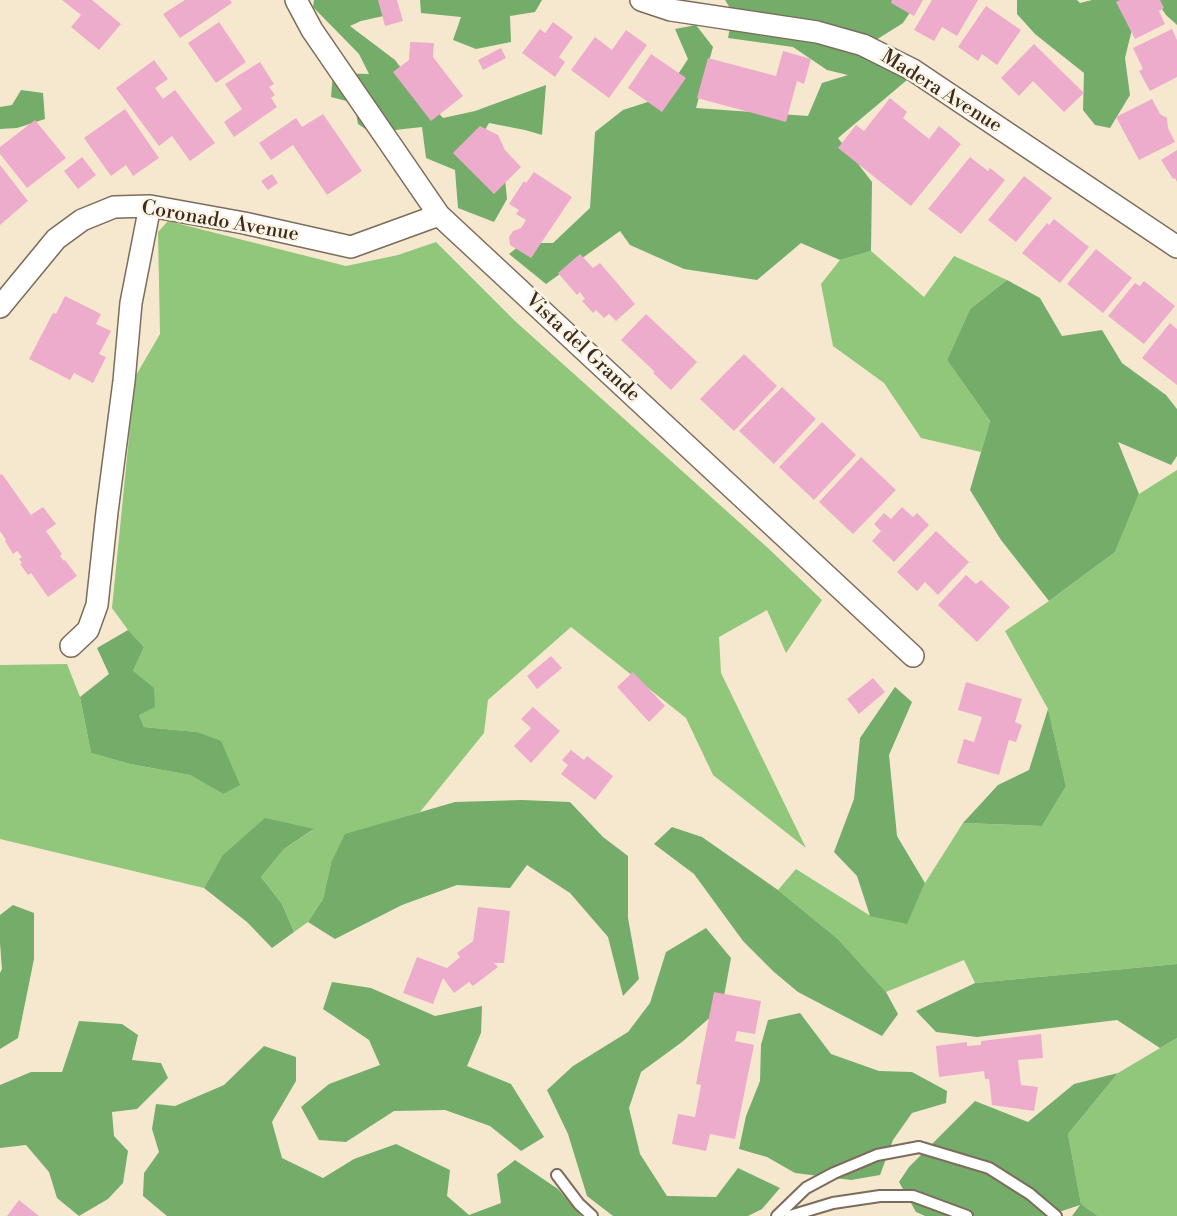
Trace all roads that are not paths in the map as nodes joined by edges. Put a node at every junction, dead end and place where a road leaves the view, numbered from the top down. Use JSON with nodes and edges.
{"nodes":[{"id":1,"x":296,"y":0,"type":"edge"},
{"id":2,"x":641,"y":0,"type":"edge"},
{"id":3,"x":150,"y":206,"type":"junction"},
{"id":4,"x":439,"y":215,"type":"junction"},
{"id":5,"x":1177,"y":247,"type":"edge"},
{"id":6,"x":0,"y":307,"type":"edge"},
{"id":7,"x":71,"y":646,"type":"dead end"},
{"id":8,"x":914,"y":656,"type":"dead end"},
{"id":9,"x":557,"y":1175,"type":"dead end"},
{"id":10,"x":592,"y":1216,"type":"edge"},
{"id":11,"x":777,"y":1216,"type":"edge"},
{"id":12,"x":790,"y":1216,"type":"edge"},
{"id":13,"x":968,"y":1216,"type":"edge"},
{"id":14,"x":1056,"y":1216,"type":"edge"}],
"edges":[{"from":1,"to":4,"type":"street","name":"Vista del Grande"},
{"from":2,"to":5,"type":"street","name":"Madera Avenue"},
{"from":3,"to":4,"type":"street","name":"Coronado Avenue"},
{"from":3,"to":6,"type":"street","name":"Coronado Avenue"},
{"from":3,"to":7,"type":"street"},
{"from":4,"to":8,"type":"street","name":"Vista del Grande"},
{"from":9,"to":10,"type":"lane"},
{"from":11,"to":14,"type":"lane"},
{"from":12,"to":13,"type":"lane"}]}
